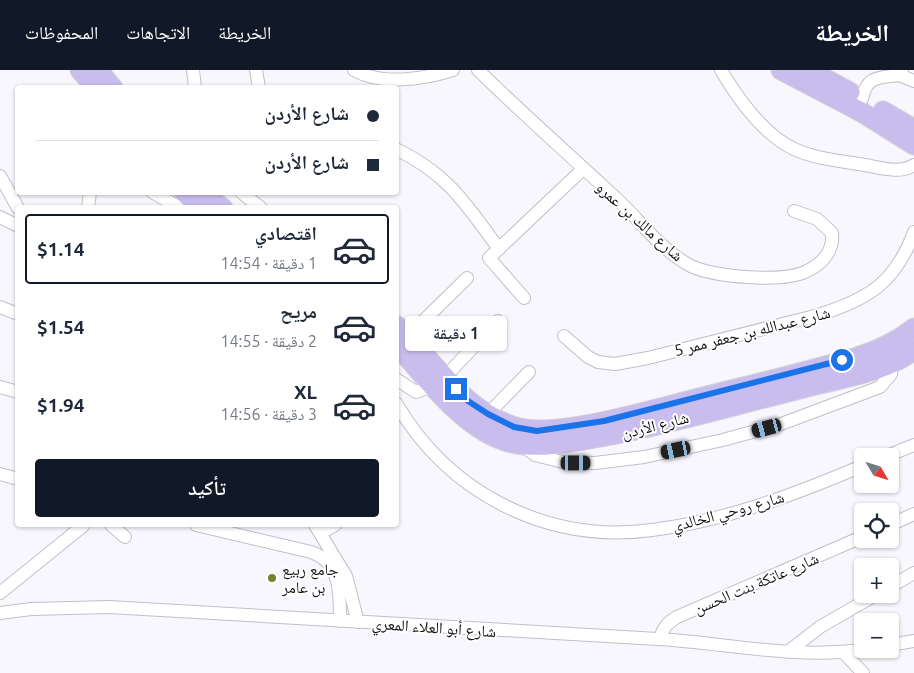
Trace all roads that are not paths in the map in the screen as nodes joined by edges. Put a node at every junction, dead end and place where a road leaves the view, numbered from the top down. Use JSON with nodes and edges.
{"nodes":[{"id":1,"x":80,"y":70,"type":"edge"},
{"id":2,"x":98,"y":70,"type":"edge"},
{"id":3,"x":193,"y":70,"type":"edge"},
{"id":4,"x":256,"y":70,"type":"edge"},
{"id":5,"x":354,"y":70,"type":"edge"},
{"id":6,"x":451,"y":70,"type":"edge"},
{"id":7,"x":478,"y":70,"type":"edge"},
{"id":8,"x":721,"y":70,"type":"edge"},
{"id":9,"x":780,"y":70,"type":"edge"},
{"id":10,"x":810,"y":70,"type":"edge"},
{"id":11,"x":900,"y":72,"type":"edge"},
{"id":12,"x":914,"y":81,"type":"edge"},
{"id":13,"x":93,"y":85,"type":"edge"},
{"id":14,"x":110,"y":85,"type":"edge"},
{"id":15,"x":195,"y":85,"type":"edge"},
{"id":16,"x":259,"y":85,"type":"edge"},
{"id":17,"x":862,"y":99,"type":"junction"},
{"id":18,"x":914,"y":129,"type":"edge"},
{"id":19,"x":914,"y":145,"type":"edge"},
{"id":20,"x":399,"y":151,"type":"edge"},
{"id":21,"x":914,"y":166,"type":"edge"},
{"id":22,"x":583,"y":169,"type":"junction"},
{"id":23,"x":0,"y":176,"type":"edge"},
{"id":24,"x":157,"y":195,"type":"edge"},
{"id":25,"x":187,"y":195,"type":"edge"},
{"id":26,"x":206,"y":195,"type":"edge"},
{"id":27,"x":244,"y":195,"type":"edge"},
{"id":28,"x":16,"y":205,"type":"edge"},
{"id":29,"x":175,"y":205,"type":"edge"},
{"id":30,"x":197,"y":205,"type":"edge"},
{"id":31,"x":219,"y":205,"type":"edge"},
{"id":32,"x":257,"y":205,"type":"edge"},
{"id":33,"x":794,"y":211,"type":"dead end"},
{"id":34,"x":0,"y":217,"type":"edge"},
{"id":35,"x":15,"y":224,"type":"edge"},
{"id":36,"x":914,"y":232,"type":"edge"},
{"id":37,"x":499,"y":249,"type":"junction"},
{"id":38,"x":467,"y":278,"type":"dead end"},
{"id":39,"x":524,"y":298,"type":"dead end"},
{"id":40,"x":0,"y":307,"type":"edge"},
{"id":41,"x":15,"y":313,"type":"edge"},
{"id":42,"x":498,"y":321,"type":"dead end"},
{"id":43,"x":914,"y":328,"type":"edge"},
{"id":44,"x":400,"y":335,"type":"edge"},
{"id":45,"x":564,"y":336,"type":"dead end"},
{"id":46,"x":914,"y":350,"type":"edge"},
{"id":47,"x":891,"y":364,"type":"junction"},
{"id":48,"x":529,"y":372,"type":"dead end"},
{"id":49,"x":399,"y":381,"type":"edge"},
{"id":50,"x":438,"y":382,"type":"junction"},
{"id":51,"x":0,"y":387,"type":"edge"},
{"id":52,"x":15,"y":391,"type":"edge"},
{"id":53,"x":748,"y":394,"type":"junction"},
{"id":54,"x":399,"y":408,"type":"edge"},
{"id":55,"x":488,"y":414,"type":"junction"},
{"id":56,"x":521,"y":444,"type":"junction"},
{"id":57,"x":914,"y":445,"type":"edge"},
{"id":58,"x":899,"y":451,"type":"edge"},
{"id":59,"x":854,"y":469,"type":"edge"},
{"id":60,"x":0,"y":474,"type":"edge"},
{"id":61,"x":15,"y":478,"type":"edge"},
{"id":62,"x":914,"y":514,"type":"edge"},
{"id":63,"x":899,"y":521,"type":"edge"},
{"id":64,"x":82,"y":527,"type":"edge"},
{"id":65,"x":113,"y":527,"type":"edge"},
{"id":66,"x":204,"y":527,"type":"edge"},
{"id":67,"x":318,"y":529,"type":"edge"},
{"id":68,"x":124,"y":536,"type":"dead end"},
{"id":69,"x":854,"y":540,"type":"edge"},
{"id":70,"x":914,"y":573,"type":"edge"},
{"id":71,"x":340,"y":574,"type":"junction"},
{"id":72,"x":899,"y":582,"type":"edge"},
{"id":73,"x":0,"y":593,"type":"edge"},
{"id":74,"x":861,"y":603,"type":"edge"},
{"id":75,"x":0,"y":613,"type":"edge"},
{"id":76,"x":340,"y":621,"type":"junction"},
{"id":77,"x":358,"y":622,"type":"junction"},
{"id":78,"x":660,"y":639,"type":"junction"},
{"id":79,"x":914,"y":641,"type":"edge"},
{"id":80,"x":899,"y":644,"type":"edge"},
{"id":81,"x":789,"y":651,"type":"junction"},
{"id":82,"x":854,"y":651,"type":"edge"},
{"id":83,"x":844,"y":652,"type":"junction"},
{"id":84,"x":863,"y":673,"type":"edge"}],
"edges":[{"from":1,"to":13,"type":"highway"},
{"from":2,"to":14,"type":"highway"},
{"from":3,"to":15,"type":"street"},
{"from":4,"to":16,"type":"street"},
{"from":5,"to":6,"type":"street"},
{"from":7,"to":22,"type":"street","name":"شارع مالك بن عمرو"},
{"from":8,"to":21,"type":"street"},
{"from":9,"to":19,"type":"highway"},
{"from":10,"to":17,"type":"highway"},
{"from":11,"to":12,"type":"street"},
{"from":11,"to":17,"type":"street"},
{"from":17,"to":18,"type":"highway"},
{"from":20,"to":37,"type":"street"},
{"from":22,"to":33,"type":"street","name":"شارع مالك بن عمرو"},
{"from":22,"to":37,"type":"street"},
{"from":23,"to":28,"type":"street"},
{"from":24,"to":29,"type":"street"},
{"from":25,"to":30,"type":"highway"},
{"from":26,"to":31,"type":"highway"},
{"from":27,"to":32,"type":"street"},
{"from":34,"to":35,"type":"street"},
{"from":36,"to":45,"type":"street","name":"شارع عبدالله بن جعفر ممر 5"},
{"from":37,"to":39,"type":"street"},
{"from":38,"to":44,"type":"street"},
{"from":40,"to":41,"type":"street"},
{"from":42,"to":50,"type":"street"},
{"from":43,"to":53,"type":"highway","name":"شارع الأردن"},
{"from":44,"to":50,"type":"highway","name":"شارع الأردن"},
{"from":46,"to":47,"type":"highway","name":"شارع الأردن"},
{"from":47,"to":53,"type":"highway","name":"شارع الأردن"},
{"from":47,"to":56,"type":"street"},
{"from":48,"to":55,"type":"street"},
{"from":49,"to":50,"type":"street"},
{"from":50,"to":55,"type":"highway","name":"شارع الأردن"},
{"from":50,"to":56,"type":"highway","name":"شارع الأردن"},
{"from":51,"to":52,"type":"street"},
{"from":53,"to":55,"type":"highway","name":"شارع الأردن"},
{"from":53,"to":56,"type":"highway","name":"شارع الأردن"},
{"from":54,"to":59,"type":"street","name":"شارع روحي الخالدي"},
{"from":57,"to":58,"type":"street"},
{"from":60,"to":61,"type":"street"},
{"from":62,"to":63,"type":"street"},
{"from":64,"to":73,"type":"street"},
{"from":65,"to":68,"type":"street"},
{"from":66,"to":71,"type":"street"},
{"from":67,"to":71,"type":"street"},
{"from":69,"to":78,"type":"street","name":"شارع عاتكة بنت الحسن"},
{"from":70,"to":72,"type":"street"},
{"from":71,"to":76,"type":"street"},
{"from":71,"to":77,"type":"street"},
{"from":74,"to":81,"type":"street"},
{"from":75,"to":76,"type":"street","name":"شارع أبو العلاء المعري"},
{"from":76,"to":77,"type":"street","name":"شارع أبو العلاء المعري"},
{"from":77,"to":78,"type":"street","name":"شارع أبو العلاء المعري"},
{"from":78,"to":81,"type":"street","name":"شارع أبو العلاء المعري"},
{"from":79,"to":80,"type":"street"},
{"from":81,"to":83,"type":"street","name":"شارع أبو العلاء المعري"},
{"from":82,"to":83,"type":"street","name":"شارع أبو العلاء المعري"},
{"from":83,"to":84,"type":"street"}]}
